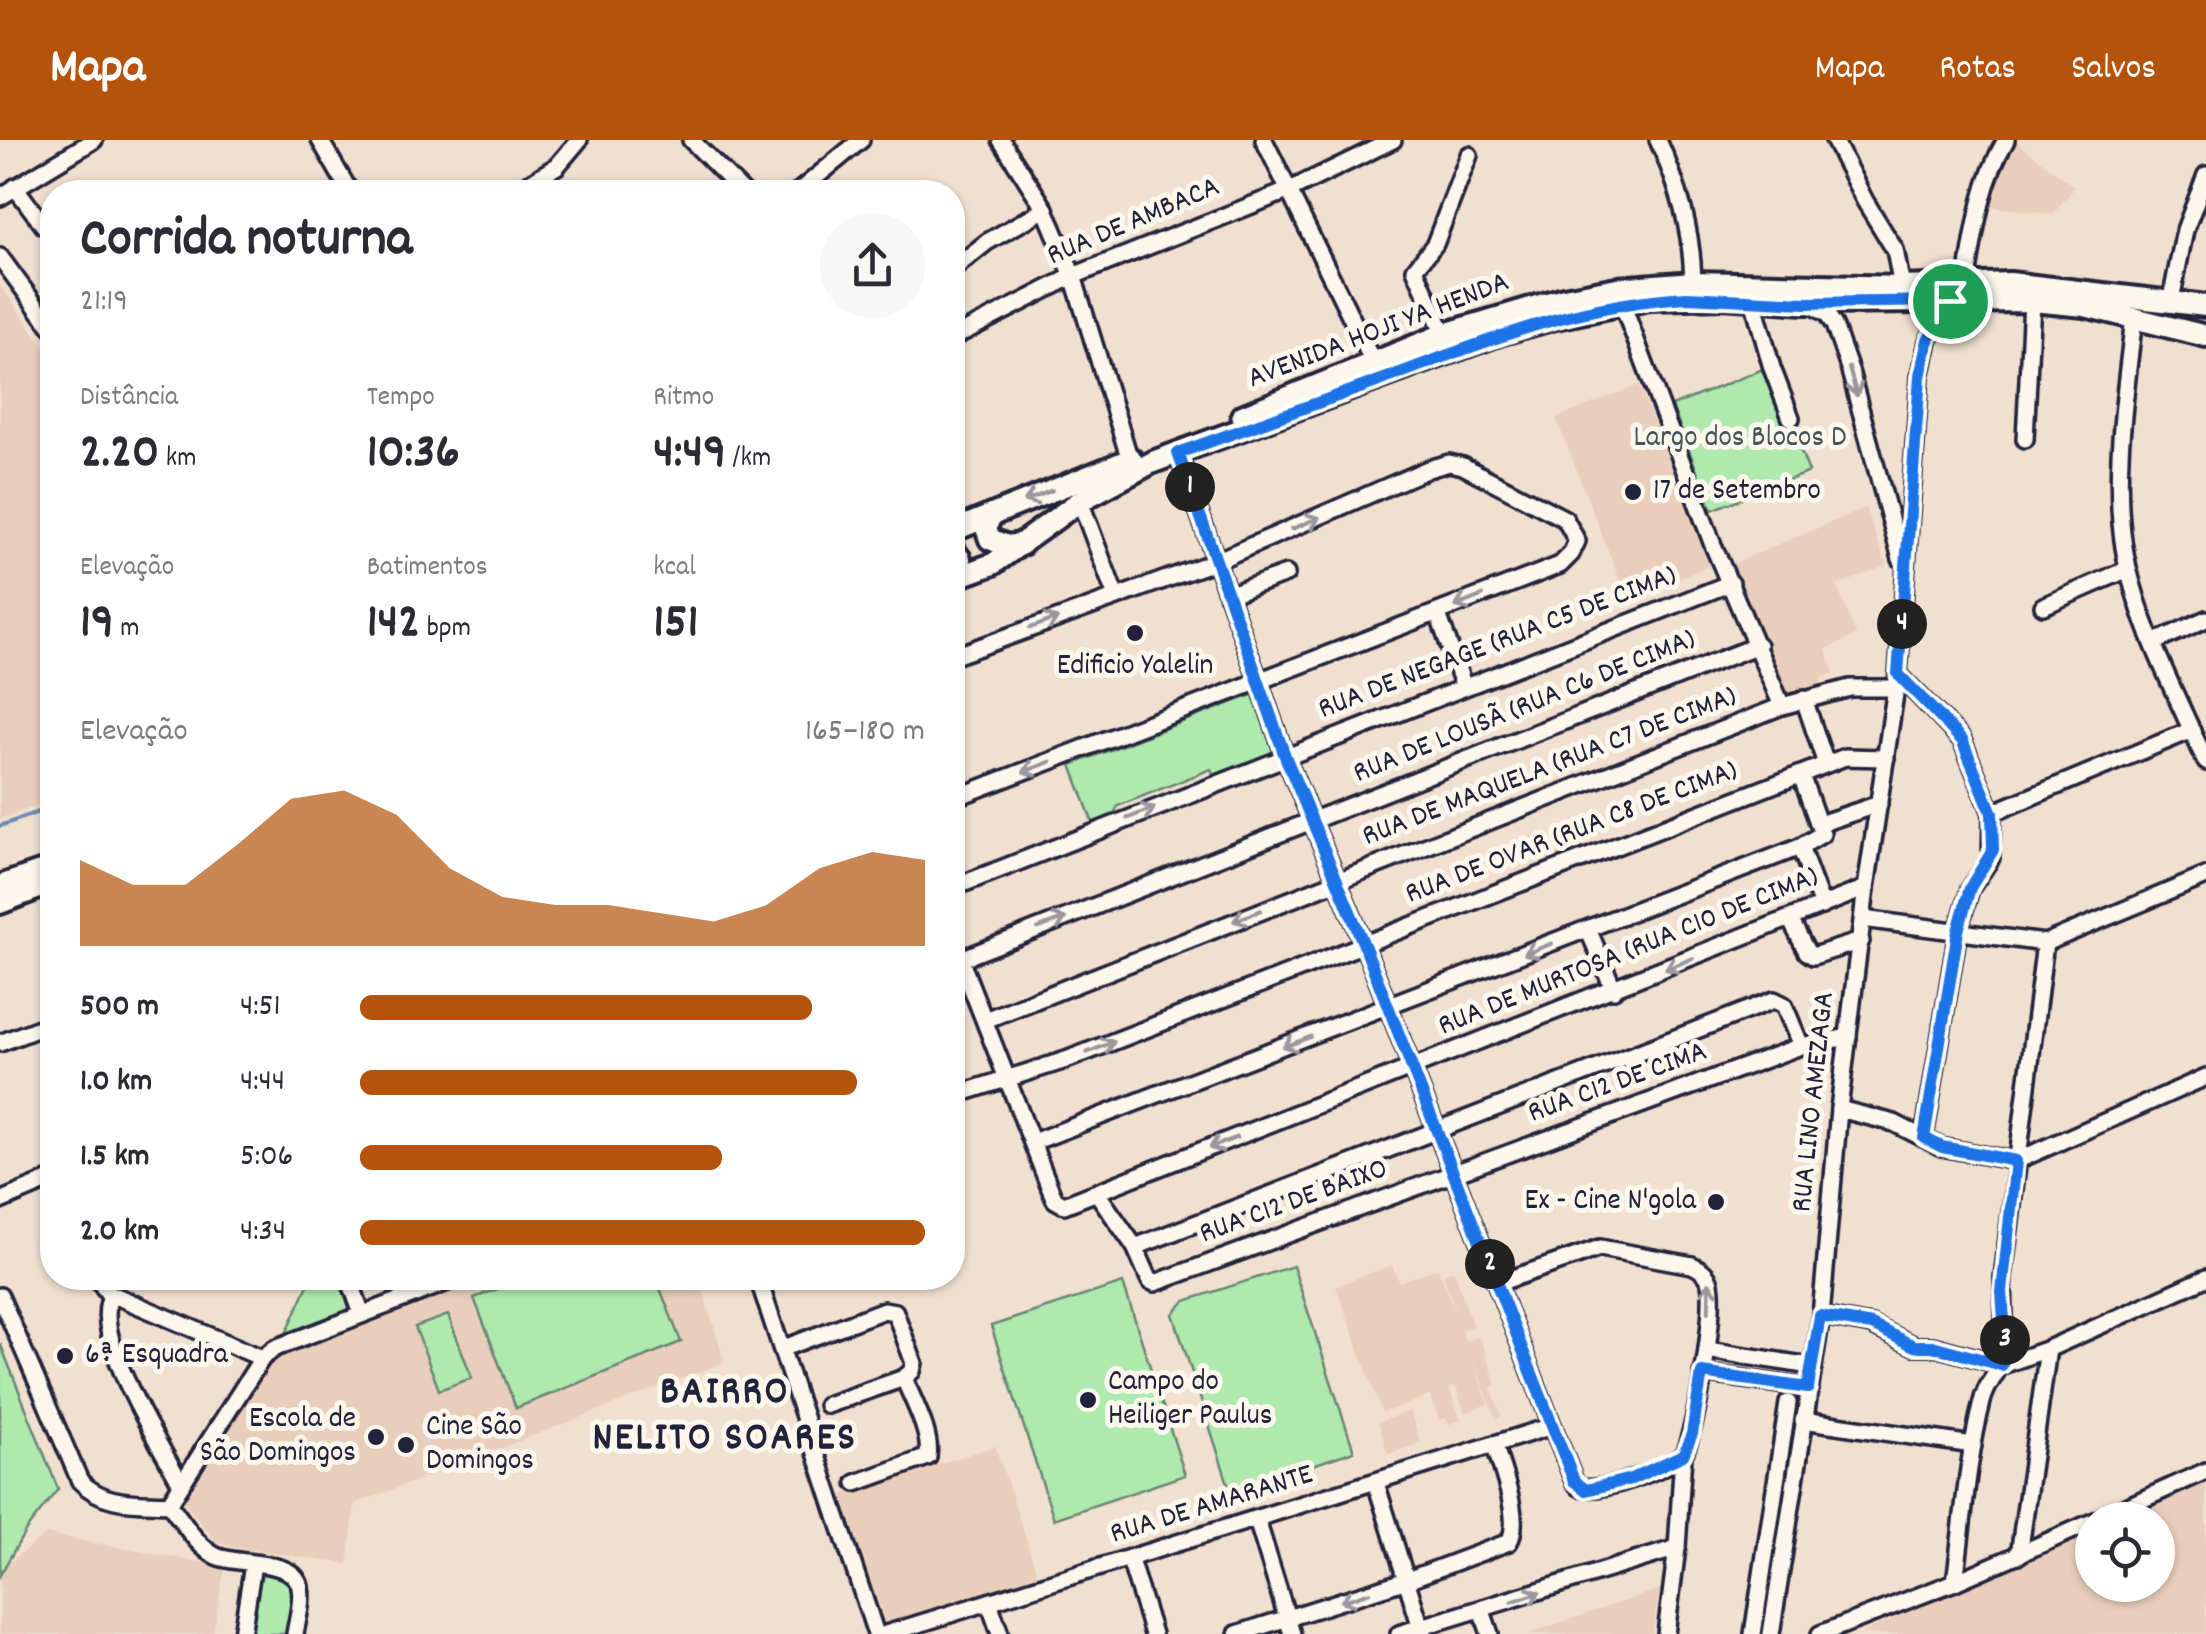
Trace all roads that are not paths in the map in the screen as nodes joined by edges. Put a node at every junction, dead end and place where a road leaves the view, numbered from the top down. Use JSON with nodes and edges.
{"nodes":[{"id":1,"x":94,"y":140,"type":"edge"},
{"id":2,"x":320,"y":140,"type":"edge"},
{"id":3,"x":579,"y":140,"type":"edge"},
{"id":4,"x":691,"y":140,"type":"edge"},
{"id":5,"x":862,"y":140,"type":"edge"},
{"id":6,"x":1001,"y":140,"type":"edge"},
{"id":7,"x":1264,"y":140,"type":"edge"},
{"id":8,"x":1393,"y":140,"type":"edge"},
{"id":9,"x":1658,"y":140,"type":"edge"},
{"id":10,"x":1834,"y":140,"type":"edge"},
{"id":11,"x":2003,"y":142,"type":"edge"},
{"id":12,"x":1468,"y":155,"type":"dead end"},
{"id":13,"x":2206,"y":174,"type":"edge"},
{"id":14,"x":343,"y":180,"type":"edge"},
{"id":15,"x":535,"y":180,"type":"edge"},
{"id":16,"x":731,"y":180,"type":"edge"},
{"id":17,"x":813,"y":180,"type":"edge"},
{"id":18,"x":15,"y":187,"type":"junction"},
{"id":19,"x":1290,"y":190,"type":"junction"},
{"id":20,"x":2202,"y":192,"type":"edge"},
{"id":21,"x":0,"y":197,"type":"edge"},
{"id":22,"x":1046,"y":209,"type":"junction"},
{"id":23,"x":40,"y":221,"type":"edge"},
{"id":24,"x":0,"y":257,"type":"edge"},
{"id":25,"x":965,"y":260,"type":"edge"},
{"id":26,"x":1072,"y":276,"type":"junction"},
{"id":27,"x":1693,"y":282,"type":"junction"},
{"id":28,"x":1966,"y":285,"type":"junction"},
{"id":29,"x":1902,"y":287,"type":"junction"},
{"id":30,"x":1753,"y":300,"type":"junction"},
{"id":31,"x":2170,"y":300,"type":"junction"},
{"id":32,"x":1950,"y":301,"type":"junction"},
{"id":33,"x":2032,"y":301,"type":"junction"},
{"id":34,"x":1805,"y":303,"type":"junction"},
{"id":35,"x":1624,"y":306,"type":"junction"},
{"id":36,"x":2206,"y":306,"type":"edge"},
{"id":37,"x":40,"y":312,"type":"edge"},
{"id":38,"x":2134,"y":318,"type":"junction"},
{"id":39,"x":965,"y":331,"type":"edge"},
{"id":40,"x":1444,"y":334,"type":"junction"},
{"id":41,"x":2206,"y":336,"type":"edge"},
{"id":42,"x":1374,"y":364,"type":"junction"},
{"id":43,"x":1791,"y":418,"type":"dead end"},
{"id":44,"x":2026,"y":440,"type":"dead end"},
{"id":45,"x":1178,"y":453,"type":"junction"},
{"id":46,"x":1130,"y":460,"type":"junction"},
{"id":47,"x":1914,"y":462,"type":"junction"},
{"id":48,"x":1878,"y":469,"type":"junction"},
{"id":49,"x":1080,"y":502,"type":"junction"},
{"id":50,"x":991,"y":515,"type":"junction"},
{"id":51,"x":965,"y":526,"type":"edge"},
{"id":52,"x":1022,"y":544,"type":"junction"},
{"id":53,"x":1216,"y":560,"type":"junction"},
{"id":54,"x":2128,"y":569,"type":"junction"},
{"id":55,"x":1286,"y":574,"type":"dead end"},
{"id":56,"x":1904,"y":574,"type":"junction"},
{"id":57,"x":965,"y":575,"type":"edge"},
{"id":58,"x":1731,"y":582,"type":"junction"},
{"id":59,"x":1228,"y":595,"type":"junction"},
{"id":60,"x":1116,"y":596,"type":"junction"},
{"id":61,"x":2043,"y":606,"type":"dead end"},
{"id":62,"x":1438,"y":614,"type":"junction"},
{"id":63,"x":2206,"y":619,"type":"edge"},
{"id":64,"x":2155,"y":642,"type":"junction"},
{"id":65,"x":1758,"y":646,"type":"junction"},
{"id":66,"x":965,"y":653,"type":"edge"},
{"id":67,"x":1897,"y":681,"type":"junction"},
{"id":68,"x":1258,"y":682,"type":"junction"},
{"id":69,"x":1464,"y":687,"type":"junction"},
{"id":70,"x":1804,"y":699,"type":"junction"},
{"id":71,"x":1782,"y":706,"type":"junction"},
{"id":72,"x":2192,"y":730,"type":"junction"},
{"id":73,"x":1285,"y":756,"type":"junction"},
{"id":74,"x":1886,"y":758,"type":"junction"},
{"id":75,"x":2206,"y":762,"type":"edge"},
{"id":76,"x":1826,"y":764,"type":"junction"},
{"id":77,"x":1804,"y":780,"type":"junction"},
{"id":78,"x":965,"y":794,"type":"edge"},
{"id":79,"x":1879,"y":804,"type":"junction"},
{"id":80,"x":1992,"y":813,"type":"junction"},
{"id":81,"x":1313,"y":821,"type":"junction"},
{"id":82,"x":1821,"y":829,"type":"junction"},
{"id":83,"x":1800,"y":847,"type":"junction"},
{"id":84,"x":40,"y":872,"type":"edge"},
{"id":85,"x":2206,"y":876,"type":"edge"},
{"id":86,"x":1338,"y":881,"type":"junction"},
{"id":87,"x":965,"y":883,"type":"edge"},
{"id":88,"x":0,"y":886,"type":"edge"},
{"id":89,"x":40,"y":888,"type":"edge"},
{"id":90,"x":1866,"y":888,"type":"junction"},
{"id":91,"x":0,"y":903,"type":"edge"},
{"id":92,"x":1822,"y":906,"type":"junction"},
{"id":93,"x":1790,"y":919,"type":"junction"},
{"id":94,"x":1864,"y":919,"type":"junction"},
{"id":95,"x":1588,"y":929,"type":"junction"},
{"id":96,"x":1958,"y":931,"type":"junction"},
{"id":97,"x":1860,"y":942,"type":"junction"},
{"id":98,"x":2045,"y":943,"type":"junction"},
{"id":99,"x":1364,"y":945,"type":"junction"},
{"id":100,"x":965,"y":957,"type":"edge"},
{"id":101,"x":965,"y":969,"type":"edge"},
{"id":102,"x":1614,"y":990,"type":"junction"},
{"id":103,"x":1388,"y":1007,"type":"junction"},
{"id":104,"x":985,"y":1020,"type":"junction"},
{"id":105,"x":40,"y":1029,"type":"edge"},
{"id":106,"x":1848,"y":1036,"type":"junction"},
{"id":107,"x":0,"y":1044,"type":"edge"},
{"id":108,"x":1801,"y":1046,"type":"junction"},
{"id":109,"x":1412,"y":1068,"type":"junction"},
{"id":110,"x":2206,"y":1076,"type":"edge"},
{"id":111,"x":1009,"y":1079,"type":"junction"},
{"id":112,"x":965,"y":1092,"type":"edge"},
{"id":113,"x":1839,"y":1108,"type":"junction"},
{"id":114,"x":1438,"y":1130,"type":"junction"},
{"id":115,"x":1924,"y":1138,"type":"junction"},
{"id":116,"x":1033,"y":1142,"type":"junction"},
{"id":117,"x":2016,"y":1161,"type":"junction"},
{"id":118,"x":1455,"y":1174,"type":"junction"},
{"id":119,"x":40,"y":1185,"type":"edge"},
{"id":120,"x":1097,"y":1193,"type":"junction"},
{"id":121,"x":0,"y":1201,"type":"edge"},
{"id":122,"x":1135,"y":1247,"type":"junction"},
{"id":123,"x":2206,"y":1278,"type":"edge"},
{"id":124,"x":1498,"y":1283,"type":"junction"},
{"id":125,"x":106,"y":1290,"type":"edge"},
{"id":126,"x":353,"y":1290,"type":"edge"},
{"id":127,"x":426,"y":1290,"type":"edge"},
{"id":128,"x":762,"y":1290,"type":"edge"},
{"id":129,"x":0,"y":1296,"type":"edge"},
{"id":130,"x":111,"y":1297,"type":"junction"},
{"id":131,"x":362,"y":1314,"type":"junction"},
{"id":132,"x":1820,"y":1316,"type":"junction"},
{"id":133,"x":784,"y":1348,"type":"junction"},
{"id":134,"x":2048,"y":1349,"type":"junction"},
{"id":135,"x":1706,"y":1350,"type":"junction"},
{"id":136,"x":262,"y":1358,"type":"junction"},
{"id":137,"x":2002,"y":1365,"type":"junction"},
{"id":138,"x":1811,"y":1366,"type":"junction"},
{"id":139,"x":1702,"y":1373,"type":"junction"},
{"id":140,"x":904,"y":1378,"type":"junction"},
{"id":141,"x":1808,"y":1388,"type":"junction"},
{"id":142,"x":1788,"y":1403,"type":"dead end"},
{"id":143,"x":827,"y":1405,"type":"dead end"},
{"id":144,"x":1804,"y":1420,"type":"junction"},
{"id":145,"x":1552,"y":1426,"type":"junction"},
{"id":146,"x":1494,"y":1444,"type":"junction"},
{"id":147,"x":1972,"y":1445,"type":"junction"},
{"id":148,"x":1683,"y":1455,"type":"junction"},
{"id":149,"x":2206,"y":1471,"type":"edge"},
{"id":150,"x":856,"y":1482,"type":"dead end"},
{"id":151,"x":1376,"y":1483,"type":"junction"},
{"id":152,"x":181,"y":1484,"type":"junction"},
{"id":153,"x":2137,"y":1502,"type":"edge"},
{"id":154,"x":169,"y":1504,"type":"junction"},
{"id":155,"x":1256,"y":1520,"type":"junction"},
{"id":156,"x":2075,"y":1530,"type":"edge"},
{"id":157,"x":1677,"y":1548,"type":"junction"},
{"id":158,"x":2019,"y":1555,"type":"junction"},
{"id":159,"x":1130,"y":1560,"type":"junction"},
{"id":160,"x":253,"y":1564,"type":"junction"},
{"id":161,"x":1407,"y":1580,"type":"junction"},
{"id":162,"x":1955,"y":1582,"type":"junction"},
{"id":163,"x":990,"y":1602,"type":"junction"},
{"id":164,"x":1482,"y":1611,"type":"junction"},
{"id":165,"x":1289,"y":1626,"type":"edge"},
{"id":166,"x":1422,"y":1630,"type":"edge"},
{"id":167,"x":242,"y":1634,"type":"edge"},
{"id":168,"x":295,"y":1634,"type":"edge"},
{"id":169,"x":876,"y":1634,"type":"edge"},
{"id":170,"x":886,"y":1634,"type":"edge"},
{"id":171,"x":1000,"y":1634,"type":"edge"},
{"id":172,"x":1153,"y":1634,"type":"edge"},
{"id":173,"x":1237,"y":1634,"type":"edge"},
{"id":174,"x":1399,"y":1634,"type":"edge"},
{"id":175,"x":1490,"y":1634,"type":"edge"},
{"id":176,"x":1666,"y":1634,"type":"edge"},
{"id":177,"x":1752,"y":1634,"type":"edge"},
{"id":178,"x":1770,"y":1634,"type":"edge"},
{"id":179,"x":1820,"y":1634,"type":"edge"}],
"edges":[{"from":1,"to":18,"type":"street"},
{"from":2,"to":14,"type":"street"},
{"from":3,"to":15,"type":"street"},
{"from":4,"to":16,"type":"street"},
{"from":5,"to":17,"type":"street"},
{"from":6,"to":22,"type":"street"},
{"from":7,"to":19,"type":"street"},
{"from":8,"to":19,"type":"street","name":"RUA DE AMBACA"},
{"from":9,"to":27,"type":"street"},
{"from":10,"to":29,"type":"street"},
{"from":11,"to":28,"type":"street"},
{"from":12,"to":40,"type":"street"},
{"from":13,"to":20,"type":"street"},
{"from":18,"to":21,"type":"street"},
{"from":18,"to":23,"type":"street"},
{"from":19,"to":26,"type":"street","name":"RUA DE AMBACA"},
{"from":19,"to":42,"type":"street"},
{"from":20,"to":31,"type":"street"},
{"from":22,"to":25,"type":"street"},
{"from":22,"to":26,"type":"street"},
{"from":24,"to":37,"type":"street"},
{"from":26,"to":39,"type":"street","name":"RUA DE AMBACA"},
{"from":26,"to":46,"type":"street"},
{"from":27,"to":29,"type":"main road","name":"AVENIDA HOJI YA HENDA"},
{"from":27,"to":40,"type":"main road","name":"AVENIDA HOJI YA HENDA"},
{"from":28,"to":29,"type":"main road","name":"AVENIDA HOJI YA HENDA"},
{"from":28,"to":31,"type":"main road","name":"AVENIDA HOJI YA HENDA"},
{"from":30,"to":34,"type":"main road"},
{"from":30,"to":35,"type":"main road"},
{"from":30,"to":43,"type":"street"},
{"from":31,"to":36,"type":"main road","name":"AVENIDA HOJI YA HENDA"},
{"from":32,"to":33,"type":"main road"},
{"from":32,"to":34,"type":"main road"},
{"from":32,"to":47,"type":"street","name":"RUA LINO AMEZAGA"},
{"from":33,"to":38,"type":"main road"},
{"from":33,"to":44,"type":"street"},
{"from":34,"to":48,"type":"street","name":"RUA LINO AMEZAGA","one_way":true},
{"from":35,"to":45,"type":"main road"},
{"from":35,"to":58,"type":"street"},
{"from":38,"to":41,"type":"main road"},
{"from":38,"to":54,"type":"street"},
{"from":40,"to":42,"type":"main road","name":"AVENIDA HOJI YA HENDA"},
{"from":42,"to":46,"type":"main road","name":"AVENIDA HOJI YA HENDA"},
{"from":45,"to":49,"type":"main road"},
{"from":45,"to":53,"type":"street"},
{"from":46,"to":50,"type":"main road","name":"AVENIDA HOJI YA HENDA","one_way":true},
{"from":47,"to":48,"type":"street"},
{"from":47,"to":56,"type":"street","name":"RUA LINO AMEZAGA"},
{"from":48,"to":56,"type":"street","name":"RUA LINO AMEZAGA"},
{"from":49,"to":52,"type":"main road"},
{"from":49,"to":60,"type":"street"},
{"from":50,"to":51,"type":"main road","name":"AVENIDA HOJI YA HENDA"},
{"from":50,"to":52,"type":"main road"},
{"from":52,"to":57,"type":"main road"},
{"from":53,"to":59,"type":"street"},
{"from":53,"to":60,"type":"street"},
{"from":53,"to":62,"type":"street","one_way":true},
{"from":54,"to":61,"type":"street"},
{"from":54,"to":64,"type":"street"},
{"from":55,"to":59,"type":"street"},
{"from":56,"to":67,"type":"street","name":"RUA LINO AMEZAGA"},
{"from":58,"to":65,"type":"street"},
{"from":58,"to":69,"type":"street","name":"RUA DE NEGAGE (RUA C5 DE CIMA)"},
{"from":59,"to":68,"type":"street"},
{"from":66,"to":60,"type":"street","one_way":true},
{"from":62,"to":68,"type":"street"},
{"from":62,"to":69,"type":"street"},
{"from":63,"to":64,"type":"street"},
{"from":64,"to":72,"type":"street"},
{"from":65,"to":71,"type":"street"},
{"from":65,"to":81,"type":"street","name":"RUA DE LOUSÃ (RUA C6 DE CIMA)"},
{"from":67,"to":70,"type":"street","name":"RUA DE MAQUELA (RUA C7 DE CIMA)"},
{"from":67,"to":74,"type":"street","name":"RUA LINO AMEZAGA"},
{"from":67,"to":80,"type":"street"},
{"from":68,"to":73,"type":"street"},
{"from":68,"to":78,"type":"street","one_way":true},
{"from":69,"to":73,"type":"street","name":"RUA DE NEGAGE (RUA C5 DE CIMA)"},
{"from":70,"to":71,"type":"street","name":"RUA DE MAQUELA (RUA C7 DE CIMA)"},
{"from":70,"to":76,"type":"street"},
{"from":71,"to":86,"type":"street","name":"RUA DE MAQUELA (RUA C7 DE CIMA)"},
{"from":72,"to":75,"type":"street"},
{"from":72,"to":80,"type":"street"},
{"from":73,"to":81,"type":"street"},
{"from":87,"to":73,"type":"street","name":"RUA DE NEGAGE (RUA C5 DE CIMA)","one_way":true},
{"from":74,"to":76,"type":"street","name":"RUA DE OVAR (RUA C8 DE CIMA)"},
{"from":74,"to":79,"type":"street","name":"RUA LINO AMEZAGA"},
{"from":76,"to":77,"type":"street","name":"RUA DE OVAR (RUA C8 DE CIMA)"},
{"from":77,"to":82,"type":"street"},
{"from":77,"to":99,"type":"street","name":"RUA DE OVAR (RUA C8 DE CIMA)"},
{"from":79,"to":82,"type":"street"},
{"from":79,"to":90,"type":"street","name":"RUA LINO AMEZAGA"},
{"from":80,"to":96,"type":"street"},
{"from":81,"to":86,"type":"street"},
{"from":100,"to":81,"type":"street","name":"RUA DE LOUSÃ (RUA C6 DE CIMA)","one_way":true},
{"from":82,"to":83,"type":"street"},
{"from":83,"to":92,"type":"street"},
{"from":83,"to":95,"type":"street"},
{"from":84,"to":88,"type":"main road"},
{"from":85,"to":98,"type":"street"},
{"from":86,"to":99,"type":"street"},
{"from":86,"to":104,"type":"street","name":"RUA DE MAQUELA (RUA C7 DE CIMA)","one_way":true},
{"from":89,"to":91,"type":"main road"},
{"from":90,"to":92,"type":"street","name":"RUA DE MURTOSA (RUA C10 DE CIMA)"},
{"from":90,"to":94,"type":"street","name":"RUA LINO AMEZAGA"},
{"from":92,"to":93,"type":"street","name":"RUA DE MURTOSA (RUA C10 DE CIMA)"},
{"from":93,"to":97,"type":"street"},
{"from":93,"to":102,"type":"street","name":"RUA DE MURTOSA (RUA C10 DE CIMA)","one_way":true},
{"from":94,"to":96,"type":"street"},
{"from":94,"to":97,"type":"street","name":"RUA LINO AMEZAGA"},
{"from":95,"to":102,"type":"street"},
{"from":95,"to":103,"type":"street","one_way":true},
{"from":96,"to":98,"type":"street"},
{"from":96,"to":115,"type":"street"},
{"from":97,"to":106,"type":"street","name":"RUA LINO AMEZAGA"},
{"from":98,"to":117,"type":"street"},
{"from":99,"to":103,"type":"street"},
{"from":111,"to":99,"type":"street","name":"RUA DE OVAR (RUA C8 DE CIMA)","one_way":true},
{"from":101,"to":104,"type":"street"},
{"from":102,"to":109,"type":"street","name":"RUA DE MURTOSA (RUA C10 DE CIMA)"},
{"from":103,"to":109,"type":"street"},
{"from":103,"to":116,"type":"street","one_way":true},
{"from":104,"to":111,"type":"street"},
{"from":105,"to":107,"type":"street"},
{"from":106,"to":108,"type":"street","name":"RUA C12 DE CIMA"},
{"from":106,"to":113,"type":"street","name":"RUA LINO AMEZAGA"},
{"from":108,"to":114,"type":"street"},
{"from":108,"to":118,"type":"street","name":"RUA C12 DE CIMA"},
{"from":109,"to":114,"type":"street"},
{"from":109,"to":120,"type":"street","name":"RUA DE MURTOSA (RUA C10 DE CIMA)","one_way":true},
{"from":110,"to":117,"type":"street"},
{"from":111,"to":112,"type":"street","name":"RUA DE OVAR (RUA C8 DE CIMA)"},
{"from":111,"to":116,"type":"street"},
{"from":113,"to":115,"type":"street"},
{"from":113,"to":132,"type":"street","name":"RUA LINO AMEZAGA"},
{"from":114,"to":118,"type":"street"},
{"from":114,"to":122,"type":"street"},
{"from":115,"to":117,"type":"street"},
{"from":116,"to":120,"type":"street","name":"RUA DE MURTOSA (RUA C10 DE CIMA)"},
{"from":117,"to":137,"type":"street"},
{"from":118,"to":122,"type":"street","name":"RUA C12 DE BAIXO"},
{"from":118,"to":124,"type":"street"},
{"from":119,"to":121,"type":"street"},
{"from":120,"to":122,"type":"street"},
{"from":123,"to":134,"type":"street"},
{"from":135,"to":124,"type":"street","one_way":true},
{"from":124,"to":145,"type":"street"},
{"from":125,"to":130,"type":"street"},
{"from":126,"to":131,"type":"street"},
{"from":127,"to":131,"type":"street"},
{"from":128,"to":133,"type":"street"},
{"from":129,"to":154,"type":"street"},
{"from":130,"to":136,"type":"street"},
{"from":130,"to":152,"type":"street"},
{"from":131,"to":136,"type":"street"},
{"from":132,"to":137,"type":"street"},
{"from":132,"to":138,"type":"street","name":"RUA LINO AMEZAGA"},
{"from":133,"to":140,"type":"street"},
{"from":133,"to":169,"type":"street"},
{"from":134,"to":137,"type":"street"},
{"from":134,"to":158,"type":"street"},
{"from":135,"to":138,"type":"street"},
{"from":135,"to":139,"type":"street"},
{"from":136,"to":152,"type":"street"},
{"from":137,"to":147,"type":"street"},
{"from":138,"to":141,"type":"street","name":"RUA LINO AMEZAGA"},
{"from":139,"to":141,"type":"street"},
{"from":139,"to":148,"type":"street"},
{"from":140,"to":143,"type":"street"},
{"from":140,"to":150,"type":"street"},
{"from":141,"to":144,"type":"street","name":"RUA LINO AMEZAGA"},
{"from":142,"to":177,"type":"street"},
{"from":144,"to":147,"type":"street"},
{"from":144,"to":178,"type":"street","name":"RUA LINO AMEZAGA"},
{"from":145,"to":146,"type":"street","name":"RUA DE AMARANTE"},
{"from":145,"to":148,"type":"street"},
{"from":146,"to":151,"type":"street","name":"RUA DE AMARANTE"},
{"from":146,"to":161,"type":"street"},
{"from":147,"to":162,"type":"street"},
{"from":148,"to":157,"type":"street"},
{"from":149,"to":153,"type":"street"},
{"from":151,"to":155,"type":"street","name":"RUA DE AMARANTE"},
{"from":151,"to":161,"type":"street"},
{"from":152,"to":154,"type":"street"},
{"from":154,"to":160,"type":"street"},
{"from":155,"to":159,"type":"street","name":"RUA DE AMARANTE"},
{"from":155,"to":165,"type":"street"},
{"from":156,"to":158,"type":"street"},
{"from":164,"to":157,"type":"street","one_way":true},
{"from":157,"to":176,"type":"street"},
{"from":158,"to":162,"type":"street"},
{"from":159,"to":163,"type":"street","name":"RUA DE AMARANTE"},
{"from":159,"to":172,"type":"street"},
{"from":160,"to":167,"type":"street"},
{"from":160,"to":168,"type":"street"},
{"from":161,"to":165,"type":"street","one_way":true},
{"from":161,"to":166,"type":"street"},
{"from":162,"to":179,"type":"street"},
{"from":163,"to":170,"type":"street","name":"RUA DE AMARANTE"},
{"from":163,"to":171,"type":"street"},
{"from":164,"to":166,"type":"street"},
{"from":164,"to":175,"type":"street"},
{"from":165,"to":173,"type":"street"},
{"from":166,"to":174,"type":"street"}]}
